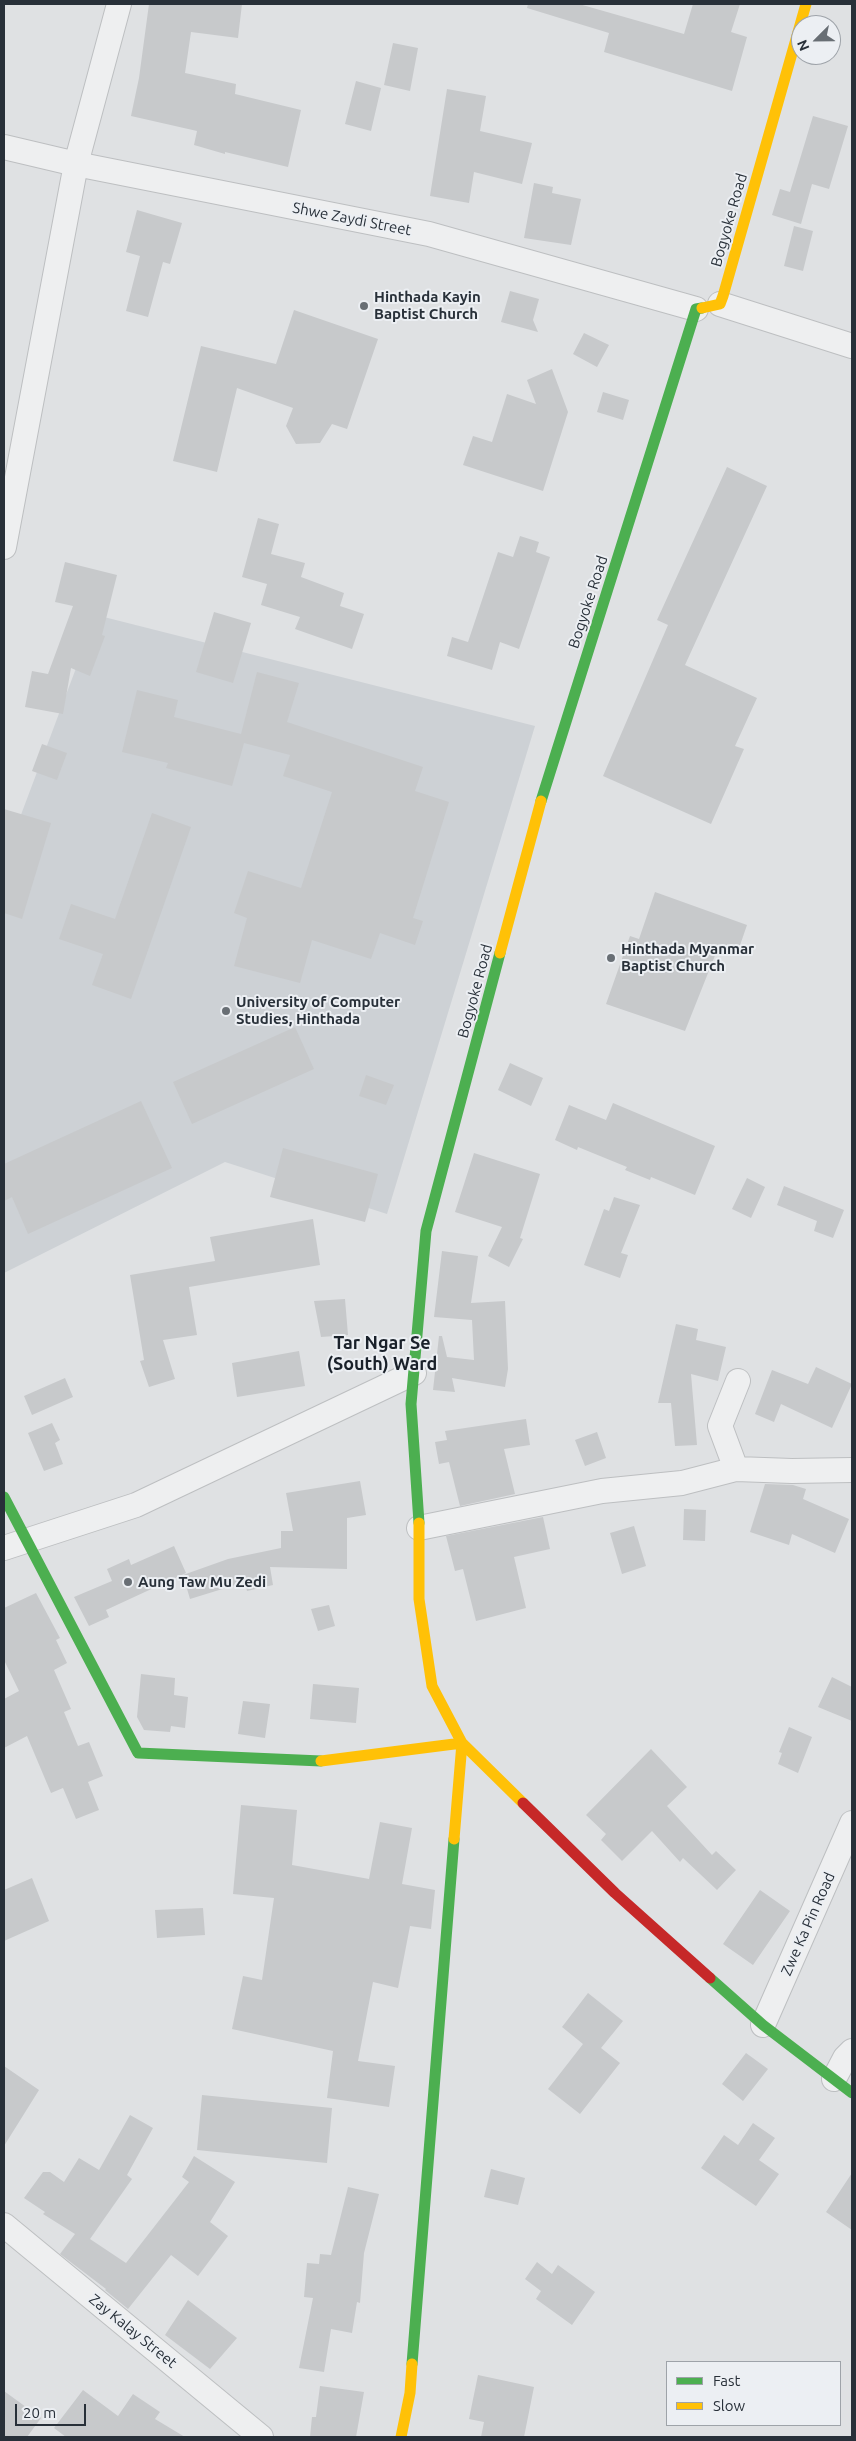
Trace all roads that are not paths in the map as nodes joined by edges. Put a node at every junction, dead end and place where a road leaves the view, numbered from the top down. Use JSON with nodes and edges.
{"nodes":[{"id":1,"x":120,"y":4,"type":"edge"},
{"id":2,"x":806,"y":4,"type":"edge"},
{"id":3,"x":4,"y":146,"type":"edge"},
{"id":4,"x":76,"y":164,"type":"junction"},
{"id":5,"x":720,"y":304,"type":"junction"},
{"id":6,"x":696,"y":309,"type":"junction"},
{"id":7,"x":852,"y":346,"type":"edge"},
{"id":8,"x":4,"y":547,"type":"edge"},
{"id":9,"x":414,"y":1373,"type":"junction"},
{"id":10,"x":738,"y":1381,"type":"dead end"},
{"id":11,"x":736,"y":1469,"type":"junction"},
{"id":12,"x":852,"y":1470,"type":"edge"},
{"id":13,"x":4,"y":1498,"type":"edge"},
{"id":14,"x":419,"y":1528,"type":"junction"},
{"id":15,"x":14,"y":1544,"type":"edge"},
{"id":16,"x":462,"y":1743,"type":"junction"},
{"id":17,"x":852,"y":1823,"type":"edge"},
{"id":18,"x":763,"y":2025,"type":"junction"},
{"id":19,"x":852,"y":2051,"type":"edge"},
{"id":20,"x":843,"y":2086,"type":"edge"},
{"id":21,"x":4,"y":2225,"type":"edge"},
{"id":22,"x":261,"y":2437,"type":"edge"},
{"id":23,"x":401,"y":2437,"type":"edge"}],
"edges":[{"from":1,"to":4,"type":"street"},
{"from":2,"to":5,"type":"main road","name":"Bogyoke Road"},
{"from":3,"to":4,"type":"street","name":"Shwe Zaydi Street"},
{"from":4,"to":6,"type":"street","name":"Shwe Zaydi Street"},
{"from":4,"to":8,"type":"street"},
{"from":5,"to":6,"type":"main road"},
{"from":5,"to":7,"type":"street"},
{"from":6,"to":9,"type":"main road","name":"Bogyoke Road"},
{"from":9,"to":14,"type":"main road","name":"Bogyoke Road"},
{"from":9,"to":15,"type":"street"},
{"from":10,"to":11,"type":"street"},
{"from":11,"to":12,"type":"street"},
{"from":11,"to":14,"type":"street"},
{"from":13,"to":15,"type":"main road"},
{"from":14,"to":16,"type":"main road","name":"Bogyoke Road"},
{"from":15,"to":16,"type":"main road"},
{"from":16,"to":18,"type":"main road"},
{"from":16,"to":23,"type":"main road"},
{"from":17,"to":18,"type":"street","name":"Zwe Ka Pin Road"},
{"from":18,"to":20,"type":"main road"},
{"from":19,"to":20,"type":"street"},
{"from":21,"to":22,"type":"street","name":"Zay Kalay Street"}]}
